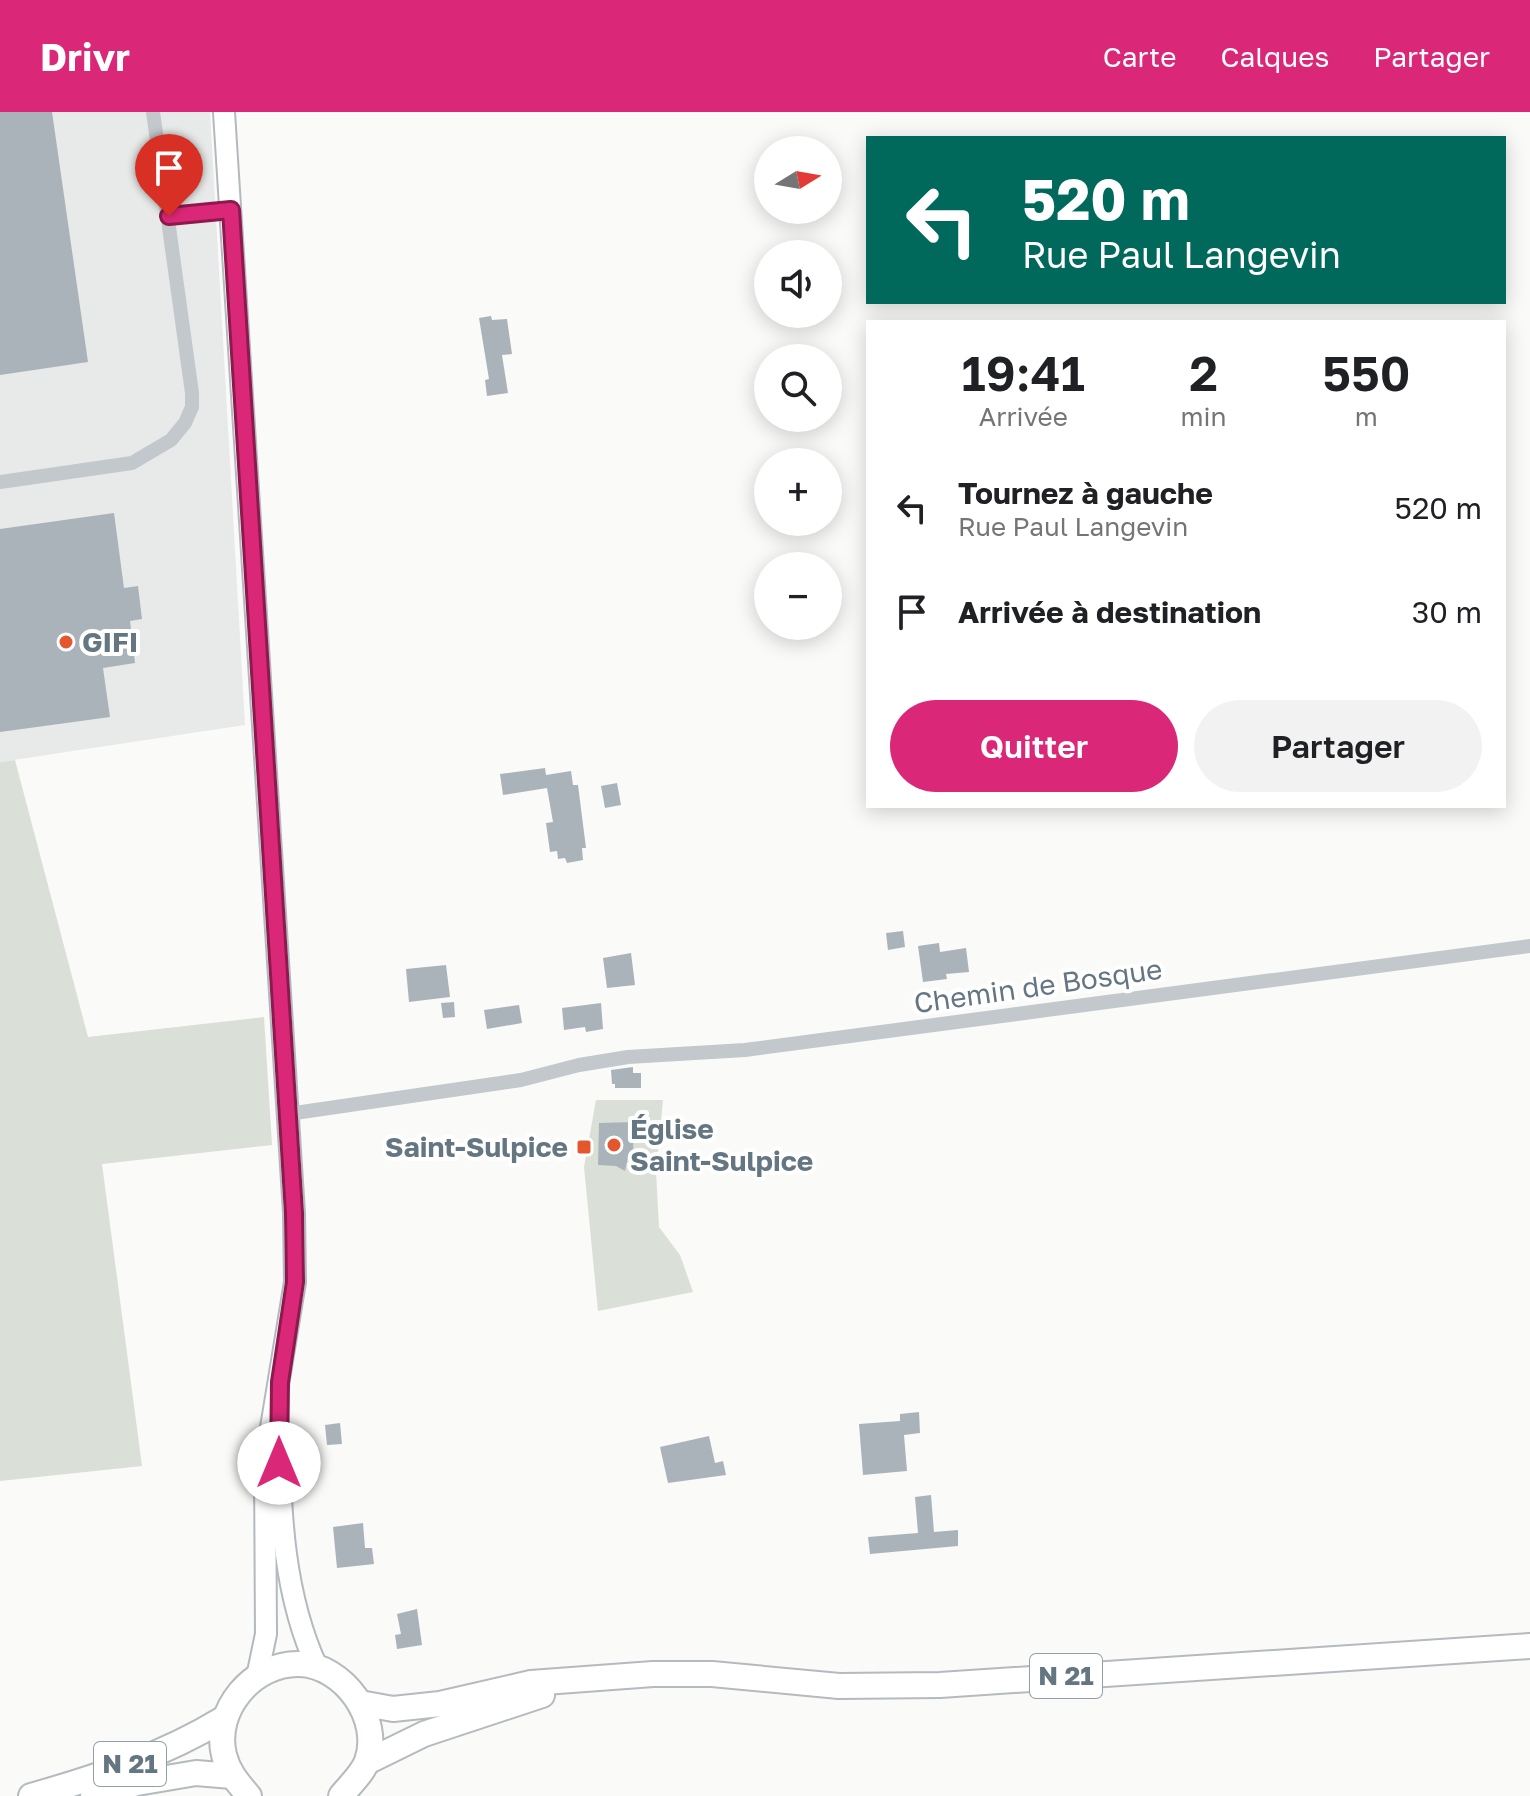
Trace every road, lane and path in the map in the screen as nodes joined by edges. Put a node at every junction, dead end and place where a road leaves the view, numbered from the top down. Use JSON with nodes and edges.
{"nodes":[{"id":1,"x":153,"y":112,"type":"edge"},
{"id":2,"x":224,"y":112,"type":"edge"},
{"id":3,"x":231,"y":210,"type":"junction"},
{"id":4,"x":169,"y":216,"type":"junction"},
{"id":5,"x":0,"y":482,"type":"edge"},
{"id":6,"x":1530,"y":946,"type":"edge"},
{"id":7,"x":288,"y":1114,"type":"junction"},
{"id":8,"x":280,"y":1382,"type":"junction"},
{"id":9,"x":1530,"y":1646,"type":"edge"},
{"id":10,"x":317,"y":1667,"type":"junction"},
{"id":11,"x":257,"y":1677,"type":"junction"},
{"id":12,"x":602,"y":1677,"type":"junction"},
{"id":13,"x":360,"y":1703,"type":"junction"},
{"id":14,"x":223,"y":1719,"type":"junction"},
{"id":15,"x":367,"y":1762,"type":"junction"},
{"id":16,"x":232,"y":1776,"type":"junction"},
{"id":17,"x":31,"y":1796,"type":"edge"},
{"id":18,"x":93,"y":1796,"type":"edge"},
{"id":19,"x":249,"y":1796,"type":"edge"},
{"id":20,"x":341,"y":1796,"type":"edge"}],
"edges":[{"from":1,"to":4,"type":"street"},
{"from":2,"to":3,"type":"main road"},
{"from":3,"to":4,"type":"street"},
{"from":3,"to":7,"type":"main road"},
{"from":4,"to":5,"type":"street"},
{"from":6,"to":7,"type":"street","name":"Chemin de Bosque"},
{"from":7,"to":8,"type":"main road"},
{"from":8,"to":10,"type":"main road"},
{"from":8,"to":11,"type":"main road"},
{"from":9,"to":12,"type":"main road","number":"N 21"},
{"from":10,"to":11,"type":"main road"},
{"from":10,"to":13,"type":"main road"},
{"from":11,"to":14,"type":"main road"},
{"from":12,"to":13,"type":"main road","number":"N 21"},
{"from":12,"to":15,"type":"main road","number":"N 21"},
{"from":13,"to":15,"type":"main road"},
{"from":14,"to":16,"type":"main road"},
{"from":14,"to":17,"type":"main road","number":"N 21"},
{"from":15,"to":20,"type":"main road"},
{"from":16,"to":18,"type":"main road","number":"N 21"},
{"from":16,"to":19,"type":"main road"}]}
